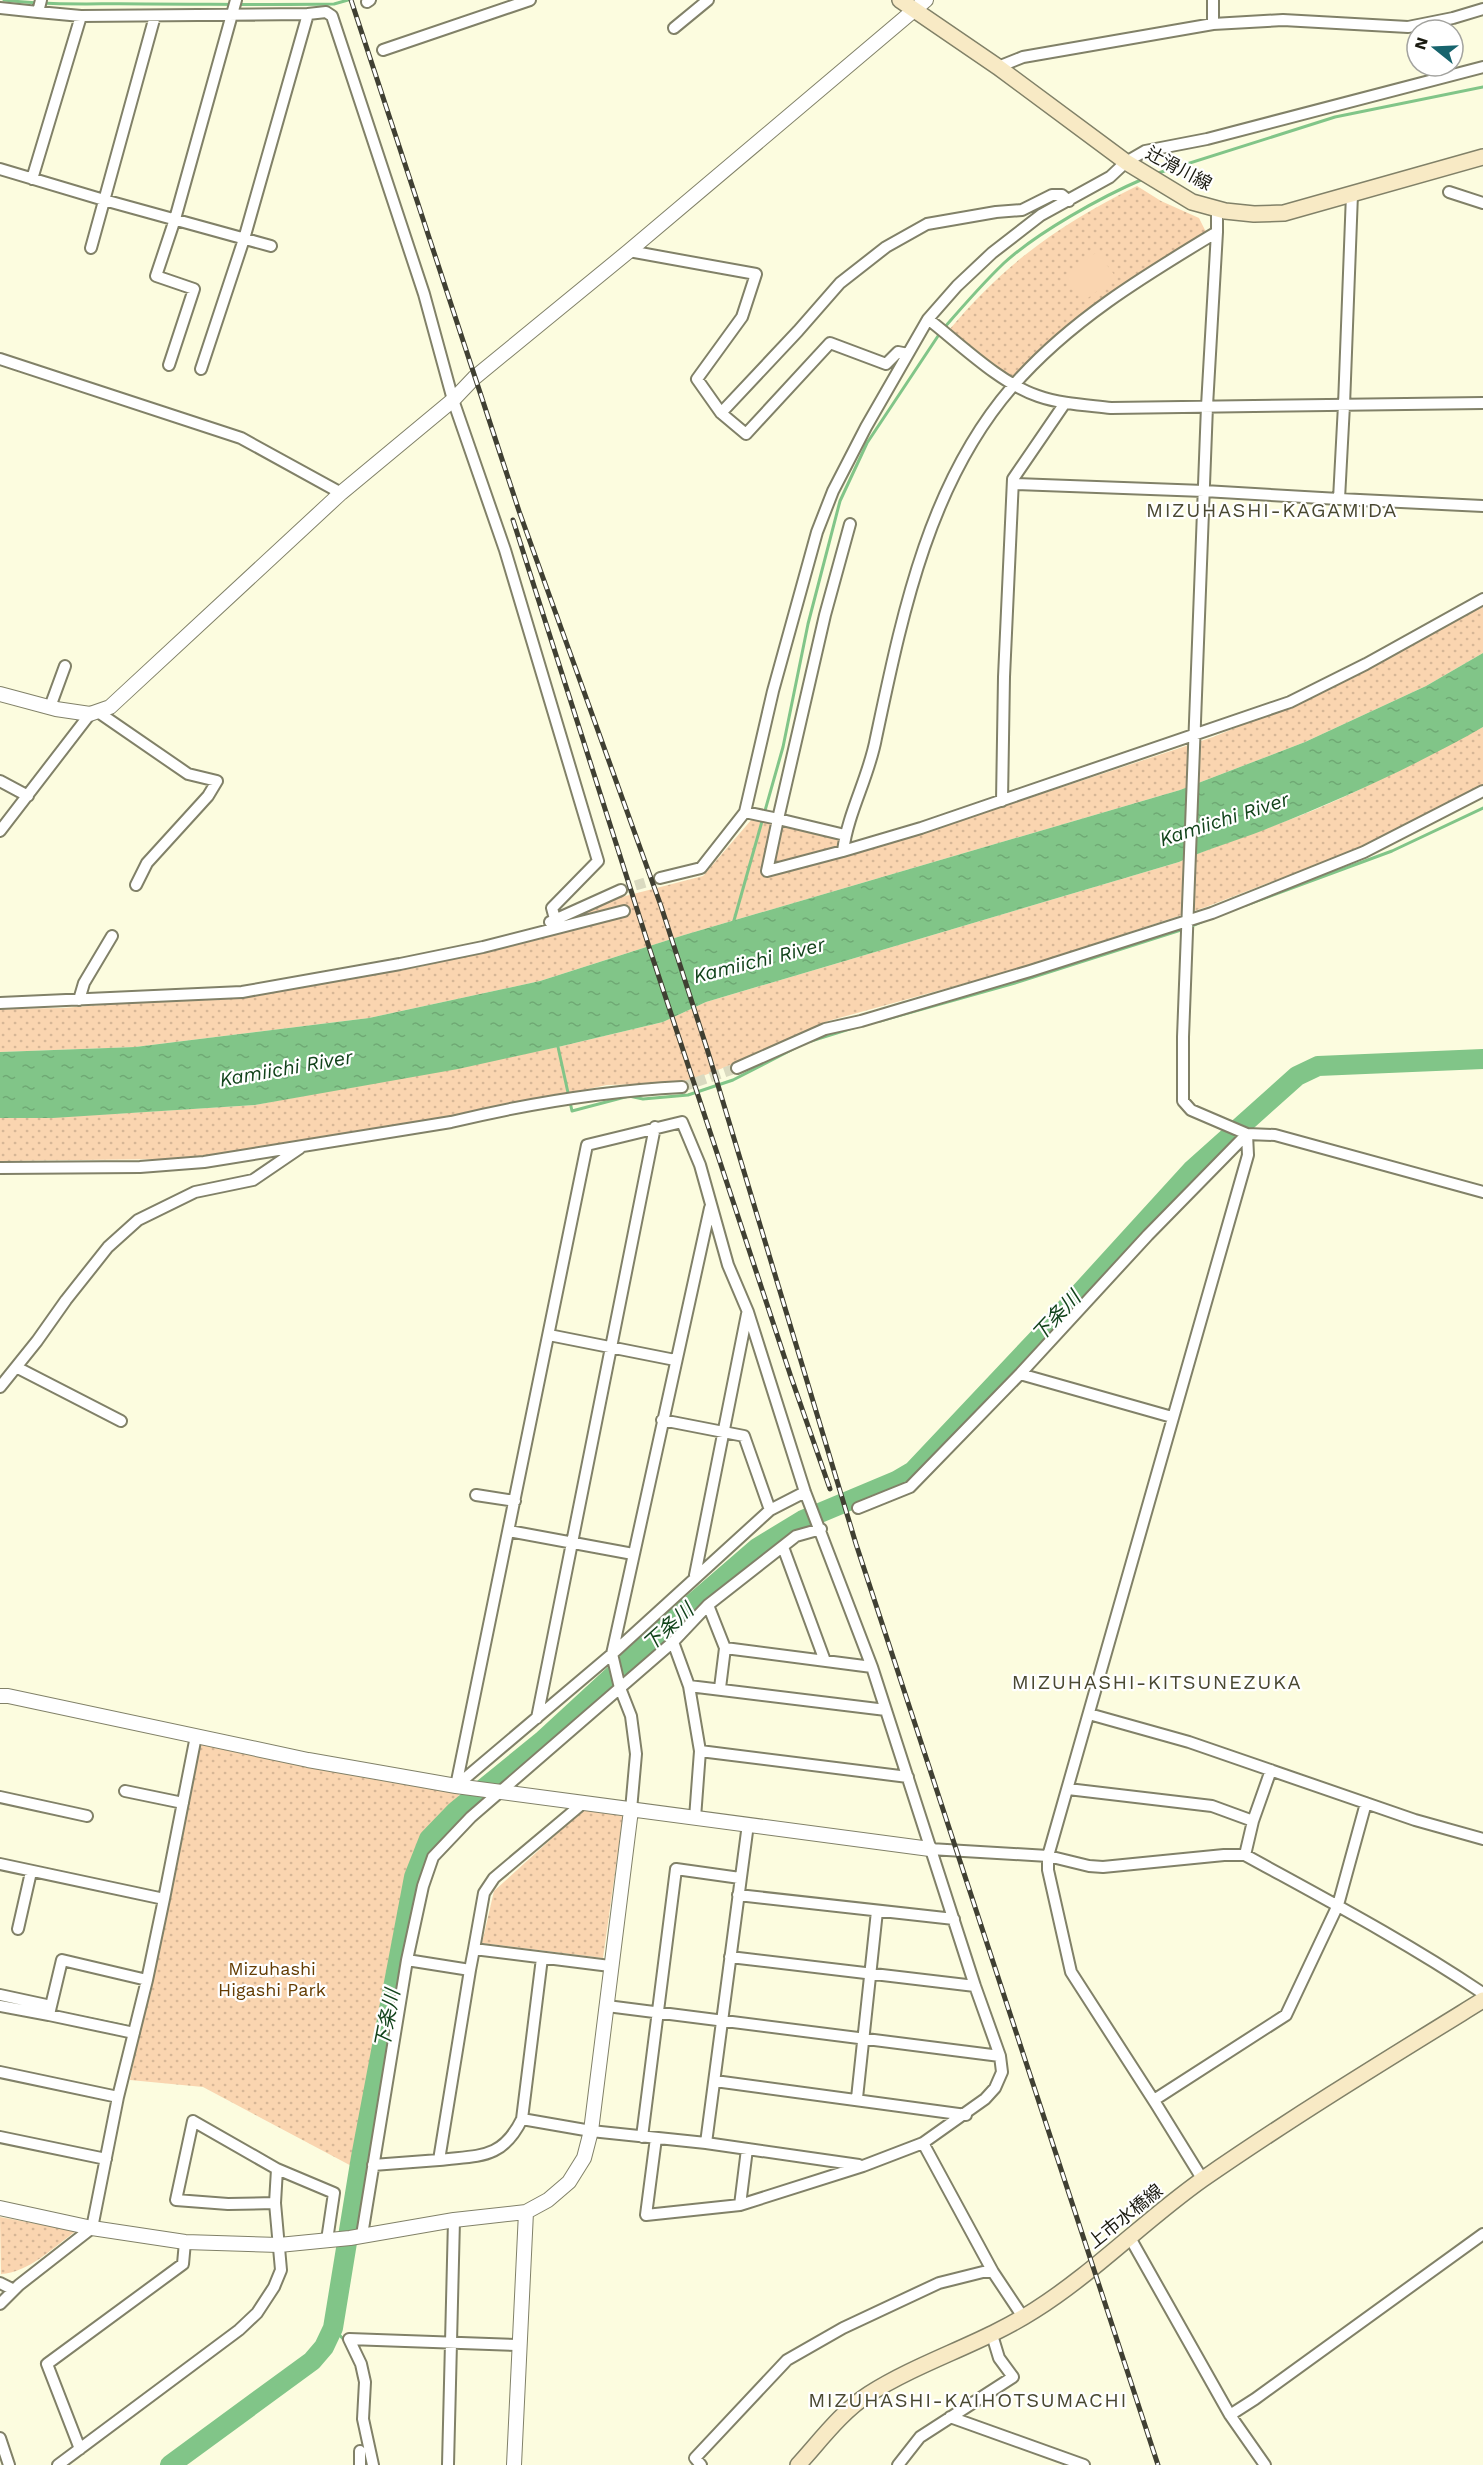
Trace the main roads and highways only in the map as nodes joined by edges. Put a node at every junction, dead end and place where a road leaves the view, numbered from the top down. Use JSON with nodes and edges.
{"nodes":[{"id":1,"x":900,"y":0,"type":"edge"},
{"id":2,"x":921,"y":5,"type":"edge"},
{"id":3,"x":1483,"y":157,"type":"edge"},
{"id":4,"x":1483,"y":1998,"type":"edge"},
{"id":5,"x":798,"y":2465,"type":"edge"}],
"edges":[{"from":1,"to":2,"type":"main road","name":"辻滑川線"},
{"from":2,"to":3,"type":"main road","name":"辻滑川線"},
{"from":4,"to":5,"type":"main road","name":"上市水橋線"}]}
